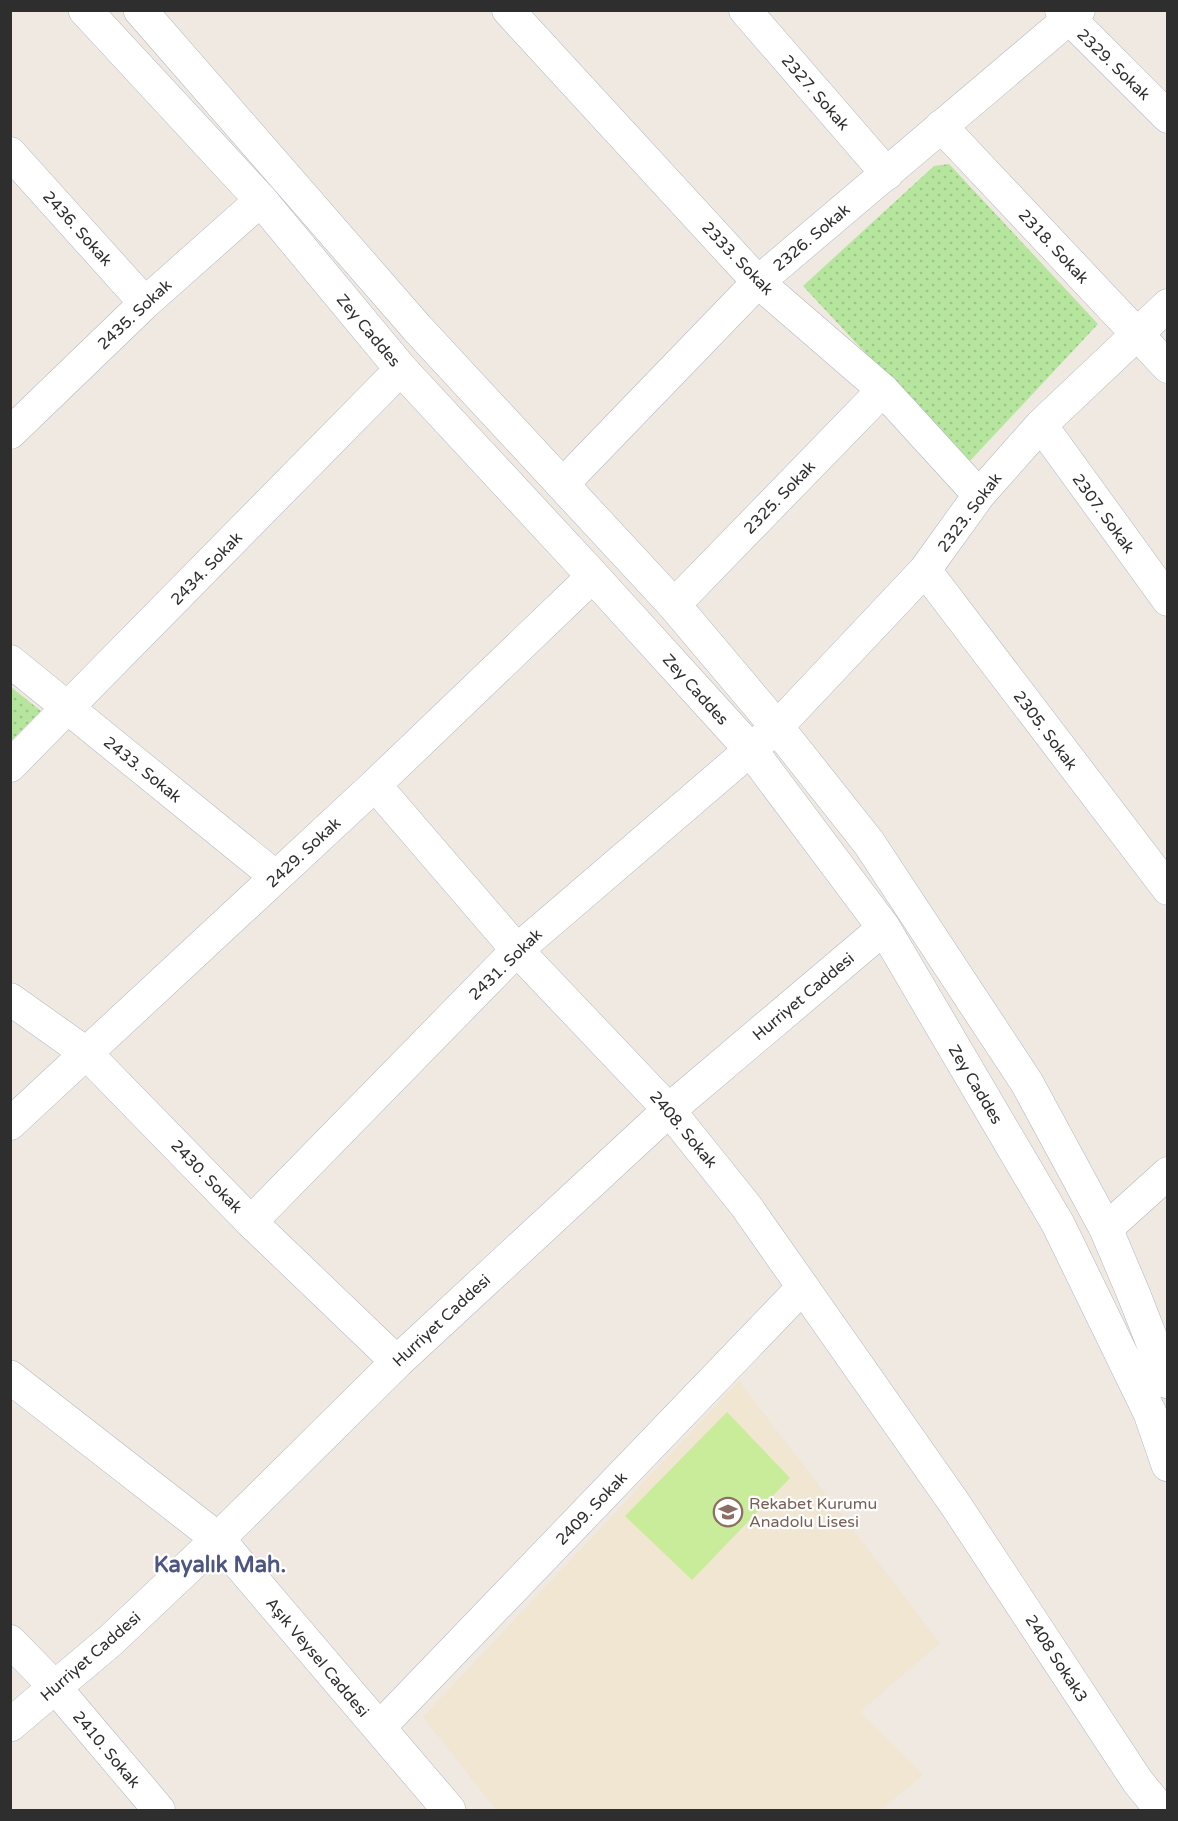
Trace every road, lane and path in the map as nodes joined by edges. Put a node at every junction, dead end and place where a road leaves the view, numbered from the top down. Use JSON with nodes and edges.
{"nodes":[{"id":1,"x":85,"y":10,"type":"edge"},
{"id":2,"x":140,"y":10,"type":"edge"},
{"id":3,"x":508,"y":10,"type":"edge"},
{"id":4,"x":745,"y":10,"type":"edge"},
{"id":5,"x":1070,"y":14,"type":"edge"},
{"id":6,"x":1167,"y":117,"type":"edge"},
{"id":7,"x":941,"y":126,"type":"junction"},
{"id":8,"x":10,"y":153,"type":"edge"},
{"id":9,"x":887,"y":174,"type":"junction"},
{"id":10,"x":261,"y":200,"type":"junction"},
{"id":11,"x":758,"y":282,"type":"junction"},
{"id":12,"x":145,"y":303,"type":"junction"},
{"id":13,"x":1167,"y":305,"type":"edge"},
{"id":14,"x":1138,"y":335,"type":"junction"},
{"id":15,"x":1167,"y":367,"type":"edge"},
{"id":16,"x":401,"y":369,"type":"junction"},
{"id":17,"x":883,"y":390,"type":"junction"},
{"id":18,"x":1041,"y":425,"type":"junction"},
{"id":19,"x":10,"y":433,"type":"edge"},
{"id":20,"x":562,"y":484,"type":"junction"},
{"id":21,"x":979,"y":495,"type":"junction"},
{"id":22,"x":925,"y":570,"type":"junction"},
{"id":23,"x":593,"y":576,"type":"junction"},
{"id":24,"x":1167,"y":600,"type":"edge"},
{"id":25,"x":674,"y":605,"type":"junction"},
{"id":26,"x":10,"y":661,"type":"edge"},
{"id":27,"x":69,"y":708,"type":"junction"},
{"id":28,"x":777,"y":727,"type":"junction"},
{"id":29,"x":750,"y":749,"type":"junction"},
{"id":30,"x":10,"y":766,"type":"edge"},
{"id":31,"x":375,"y":784,"type":"junction"},
{"id":32,"x":276,"y":877,"type":"junction"},
{"id":33,"x":1167,"y":889,"type":"edge"},
{"id":34,"x":884,"y":928,"type":"junction"},
{"id":35,"x":517,"y":950,"type":"junction"},
{"id":36,"x":10,"y":999,"type":"edge"},
{"id":37,"x":86,"y":1053,"type":"junction"},
{"id":38,"x":669,"y":1110,"type":"junction"},
{"id":39,"x":10,"y":1124,"type":"edge"},
{"id":40,"x":1167,"y":1173,"type":"edge"},
{"id":41,"x":251,"y":1222,"type":"junction"},
{"id":42,"x":1106,"y":1229,"type":"junction"},
{"id":43,"x":803,"y":1287,"type":"junction"},
{"id":44,"x":396,"y":1362,"type":"junction"},
{"id":45,"x":10,"y":1377,"type":"edge"},
{"id":46,"x":1167,"y":1382,"type":"edge"},
{"id":47,"x":1167,"y":1465,"type":"edge"},
{"id":48,"x":955,"y":1504,"type":"joint"},
{"id":49,"x":218,"y":1539,"type":"junction"},
{"id":50,"x":10,"y":1641,"type":"edge"},
{"id":51,"x":55,"y":1687,"type":"junction"},
{"id":52,"x":10,"y":1725,"type":"edge"},
{"id":53,"x":379,"y":1728,"type":"junction"},
{"id":54,"x":159,"y":1810,"type":"edge"},
{"id":55,"x":449,"y":1810,"type":"edge"},
{"id":56,"x":1161,"y":1810,"type":"edge"}],
"edges":[{"from":1,"to":10,"type":"main road","name":"Zey Caddes"},
{"from":2,"to":20,"type":"main road"},
{"from":3,"to":11,"type":"street","name":"2333. Sokak"},
{"from":4,"to":9,"type":"street","name":"2327. Sokak"},
{"from":5,"to":6,"type":"street","name":"2329. Sokak"},
{"from":5,"to":7,"type":"street","name":"2326. Sokak"},
{"from":7,"to":9,"type":"street","name":"2326. Sokak"},
{"from":7,"to":14,"type":"street","name":"2318. Sokak"},
{"from":8,"to":12,"type":"street","name":"2436. Sokak"},
{"from":9,"to":11,"type":"street","name":"2326. Sokak"},
{"from":10,"to":12,"type":"street","name":"2435. Sokak"},
{"from":10,"to":16,"type":"main road","name":"Zey Caddes"},
{"from":11,"to":17,"type":"street","name":"2333. Sokak"},
{"from":11,"to":20,"type":"street","name":"2326. Sokak"},
{"from":12,"to":19,"type":"street","name":"2435. Sokak"},
{"from":13,"to":14,"type":"street","name":"2323. Sokak"},
{"from":14,"to":15,"type":"street","name":"2318. Sokak"},
{"from":14,"to":18,"type":"street","name":"2323. Sokak"},
{"from":16,"to":23,"type":"main road","name":"Zey Caddes"},
{"from":16,"to":27,"type":"street","name":"2434. Sokak"},
{"from":17,"to":21,"type":"street","name":"2333. Sokak"},
{"from":17,"to":25,"type":"street","name":"2325. Sokak"},
{"from":18,"to":21,"type":"street","name":"2323. Sokak"},
{"from":18,"to":24,"type":"street","name":"2307. Sokak"},
{"from":20,"to":25,"type":"main road"},
{"from":21,"to":22,"type":"street","name":"2323. Sokak"},
{"from":22,"to":28,"type":"street","name":"2323. Sokak"},
{"from":22,"to":33,"type":"street","name":"2305. Sokak"},
{"from":23,"to":29,"type":"main road","name":"Zey Caddes"},
{"from":23,"to":31,"type":"street","name":"2429. Sokak"},
{"from":25,"to":28,"type":"main road"},
{"from":26,"to":27,"type":"street","name":"2433. Sokak"},
{"from":27,"to":30,"type":"street","name":"2434. Sokak"},
{"from":27,"to":32,"type":"street","name":"2433. Sokak"},
{"from":28,"to":29,"type":"street","name":"2431. Sokak"},
{"from":28,"to":42,"type":"main road"},
{"from":29,"to":34,"type":"main road","name":"Zey Caddes"},
{"from":29,"to":35,"type":"street","name":"2431. Sokak"},
{"from":31,"to":32,"type":"street","name":"2429. Sokak"},
{"from":31,"to":35,"type":"street","name":"2408. Sokak"},
{"from":32,"to":37,"type":"street","name":"2429. Sokak"},
{"from":34,"to":38,"type":"main road","name":"Hurriyet Caddesi"},
{"from":34,"to":47,"type":"main road","name":"Zey Caddes"},
{"from":35,"to":38,"type":"street","name":"2408. Sokak"},
{"from":35,"to":41,"type":"street","name":"2431. Sokak"},
{"from":36,"to":37,"type":"street","name":"2430. Sokak"},
{"from":37,"to":39,"type":"street","name":"2429. Sokak"},
{"from":37,"to":41,"type":"street","name":"2430. Sokak"},
{"from":38,"to":43,"type":"street","name":"2408. Sokak"},
{"from":38,"to":44,"type":"main road","name":"Hurriyet Caddesi"},
{"from":40,"to":42,"type":"street"},
{"from":41,"to":44,"type":"street","name":"2430. Sokak"},
{"from":42,"to":46,"type":"main road"},
{"from":43,"to":48,"type":"street","name":"2408. Sokak"},
{"from":43,"to":53,"type":"street","name":"2409. Sokak"},
{"from":44,"to":49,"type":"main road","name":"Hurriyet Caddesi"},
{"from":45,"to":49,"type":"main road","name":"Aşık Veysel Caddesi"},
{"from":48,"to":56,"type":"street","name":"2408 Sokak3"},
{"from":49,"to":51,"type":"main road","name":"Hurriyet Caddesi"},
{"from":49,"to":53,"type":"main road","name":"Aşık Veysel Caddesi"},
{"from":50,"to":51,"type":"street","name":"2410. Sokak"},
{"from":51,"to":52,"type":"main road","name":"Hurriyet Caddesi"},
{"from":51,"to":54,"type":"street","name":"2410. Sokak"},
{"from":53,"to":55,"type":"main road","name":"Aşık Veysel Caddesi"}]}
